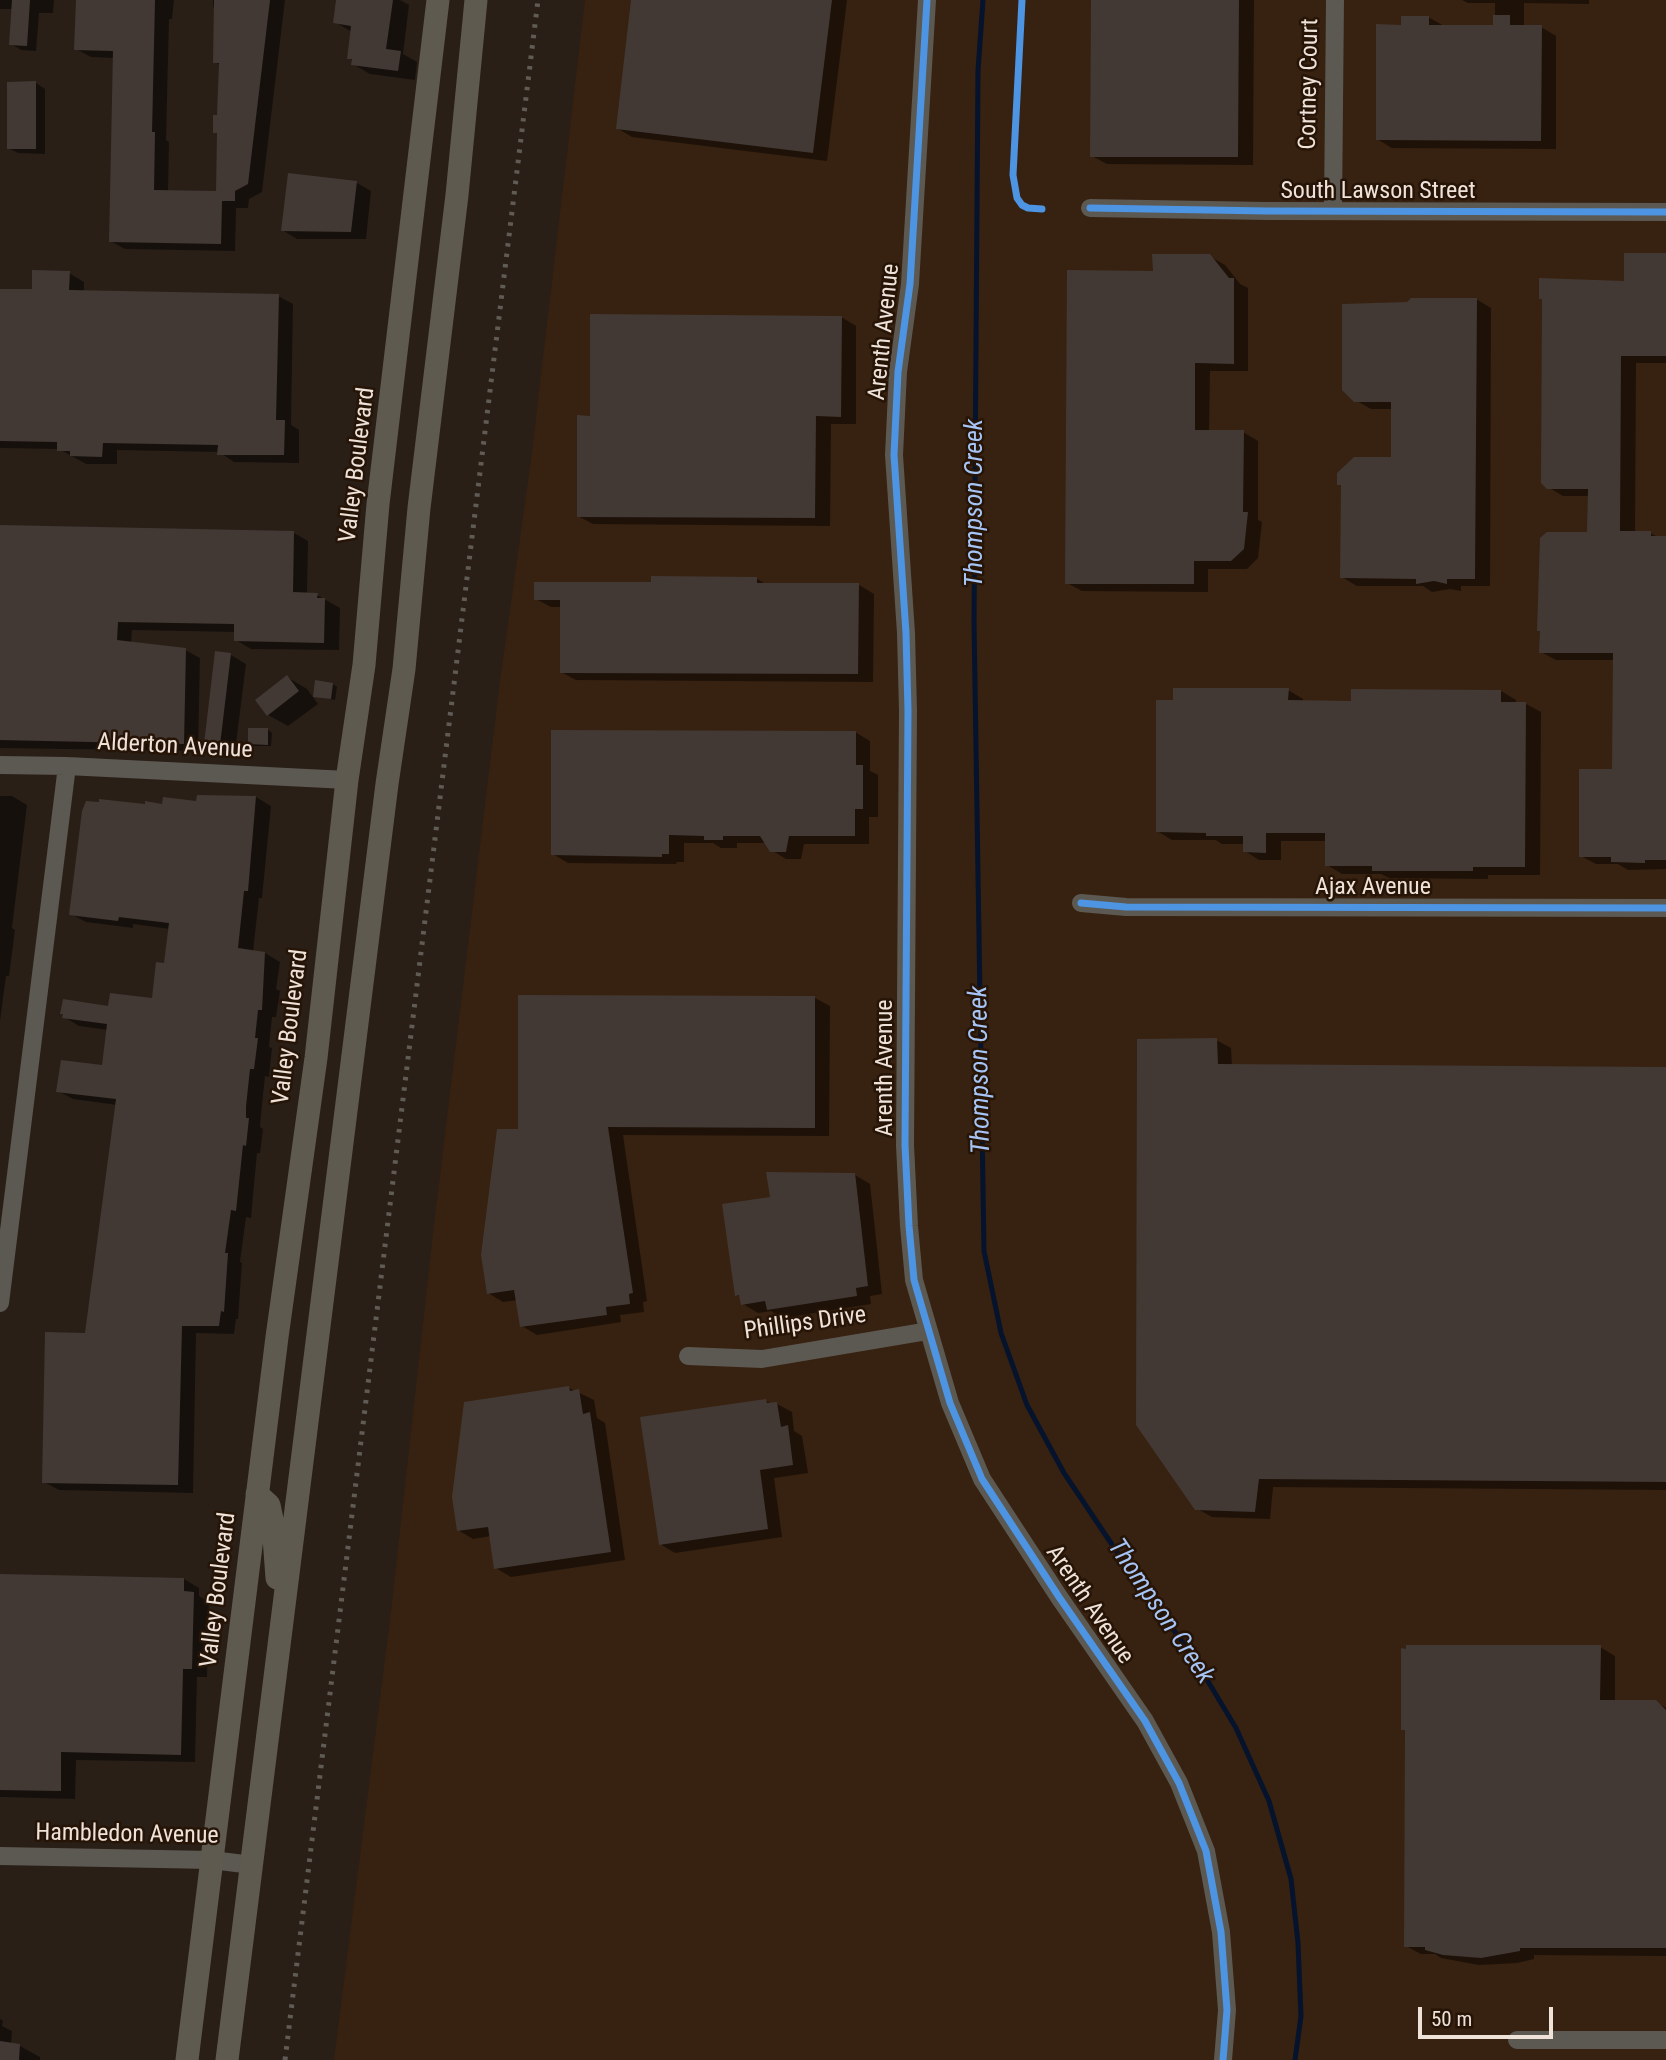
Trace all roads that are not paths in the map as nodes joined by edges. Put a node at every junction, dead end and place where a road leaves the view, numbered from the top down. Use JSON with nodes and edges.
{"nodes":[{"id":1,"x":438,"y":0,"type":"edge"},
{"id":2,"x":475,"y":0,"type":"edge"},
{"id":3,"x":927,"y":0,"type":"edge"},
{"id":4,"x":1335,"y":0,"type":"edge"},
{"id":5,"x":1090,"y":208,"type":"dead end"},
{"id":6,"x":1333,"y":210,"type":"junction"},
{"id":7,"x":1666,"y":212,"type":"edge"},
{"id":8,"x":0,"y":765,"type":"edge"},
{"id":9,"x":67,"y":766,"type":"junction"},
{"id":10,"x":347,"y":780,"type":"junction"},
{"id":11,"x":387,"y":784,"type":"junction"},
{"id":12,"x":1081,"y":903,"type":"dead end"},
{"id":13,"x":1666,"y":908,"type":"edge"},
{"id":14,"x":0,"y":1303,"type":"edge"},
{"id":15,"x":928,"y":1331,"type":"junction"},
{"id":16,"x":688,"y":1356,"type":"dead end"},
{"id":17,"x":257,"y":1494,"type":"junction"},
{"id":18,"x":281,"y":1634,"type":"junction"},
{"id":19,"x":0,"y":1856,"type":"edge"},
{"id":20,"x":212,"y":1860,"type":"junction"},
{"id":21,"x":252,"y":1865,"type":"junction"},
{"id":22,"x":1517,"y":2040,"type":"dead end"},
{"id":23,"x":1666,"y":2040,"type":"edge"},
{"id":24,"x":187,"y":2060,"type":"edge"},
{"id":25,"x":228,"y":2060,"type":"edge"},
{"id":26,"x":1223,"y":2060,"type":"edge"}],
"edges":[{"from":1,"to":10,"type":"main road","name":"Valley Boulevard"},
{"from":2,"to":11,"type":"main road"},
{"from":3,"to":15,"type":"street","name":"Arenth Avenue"},
{"from":4,"to":6,"type":"street","name":"Cortney Court"},
{"from":5,"to":6,"type":"street","name":"South Lawson Street"},
{"from":6,"to":7,"type":"street","name":"South Lawson Street"},
{"from":8,"to":9,"type":"street","name":"Alderton Avenue"},
{"from":9,"to":10,"type":"street","name":"Alderton Avenue"},
{"from":9,"to":14,"type":"street"},
{"from":10,"to":11,"type":"main road"},
{"from":10,"to":17,"type":"main road","name":"Valley Boulevard"},
{"from":11,"to":18,"type":"main road"},
{"from":12,"to":13,"type":"street","name":"Ajax Avenue"},
{"from":15,"to":16,"type":"street","name":"Phillips Drive"},
{"from":15,"to":26,"type":"street","name":"Arenth Avenue"},
{"from":17,"to":18,"type":"main road"},
{"from":17,"to":20,"type":"main road","name":"Valley Boulevard"},
{"from":18,"to":21,"type":"main road"},
{"from":19,"to":20,"type":"street","name":"Hambledon Avenue"},
{"from":20,"to":21,"type":"street","name":"Hambledon Avenue"},
{"from":20,"to":24,"type":"main road","name":"Valley Boulevard"},
{"from":21,"to":25,"type":"main road"},
{"from":22,"to":23,"type":"street"}]}
